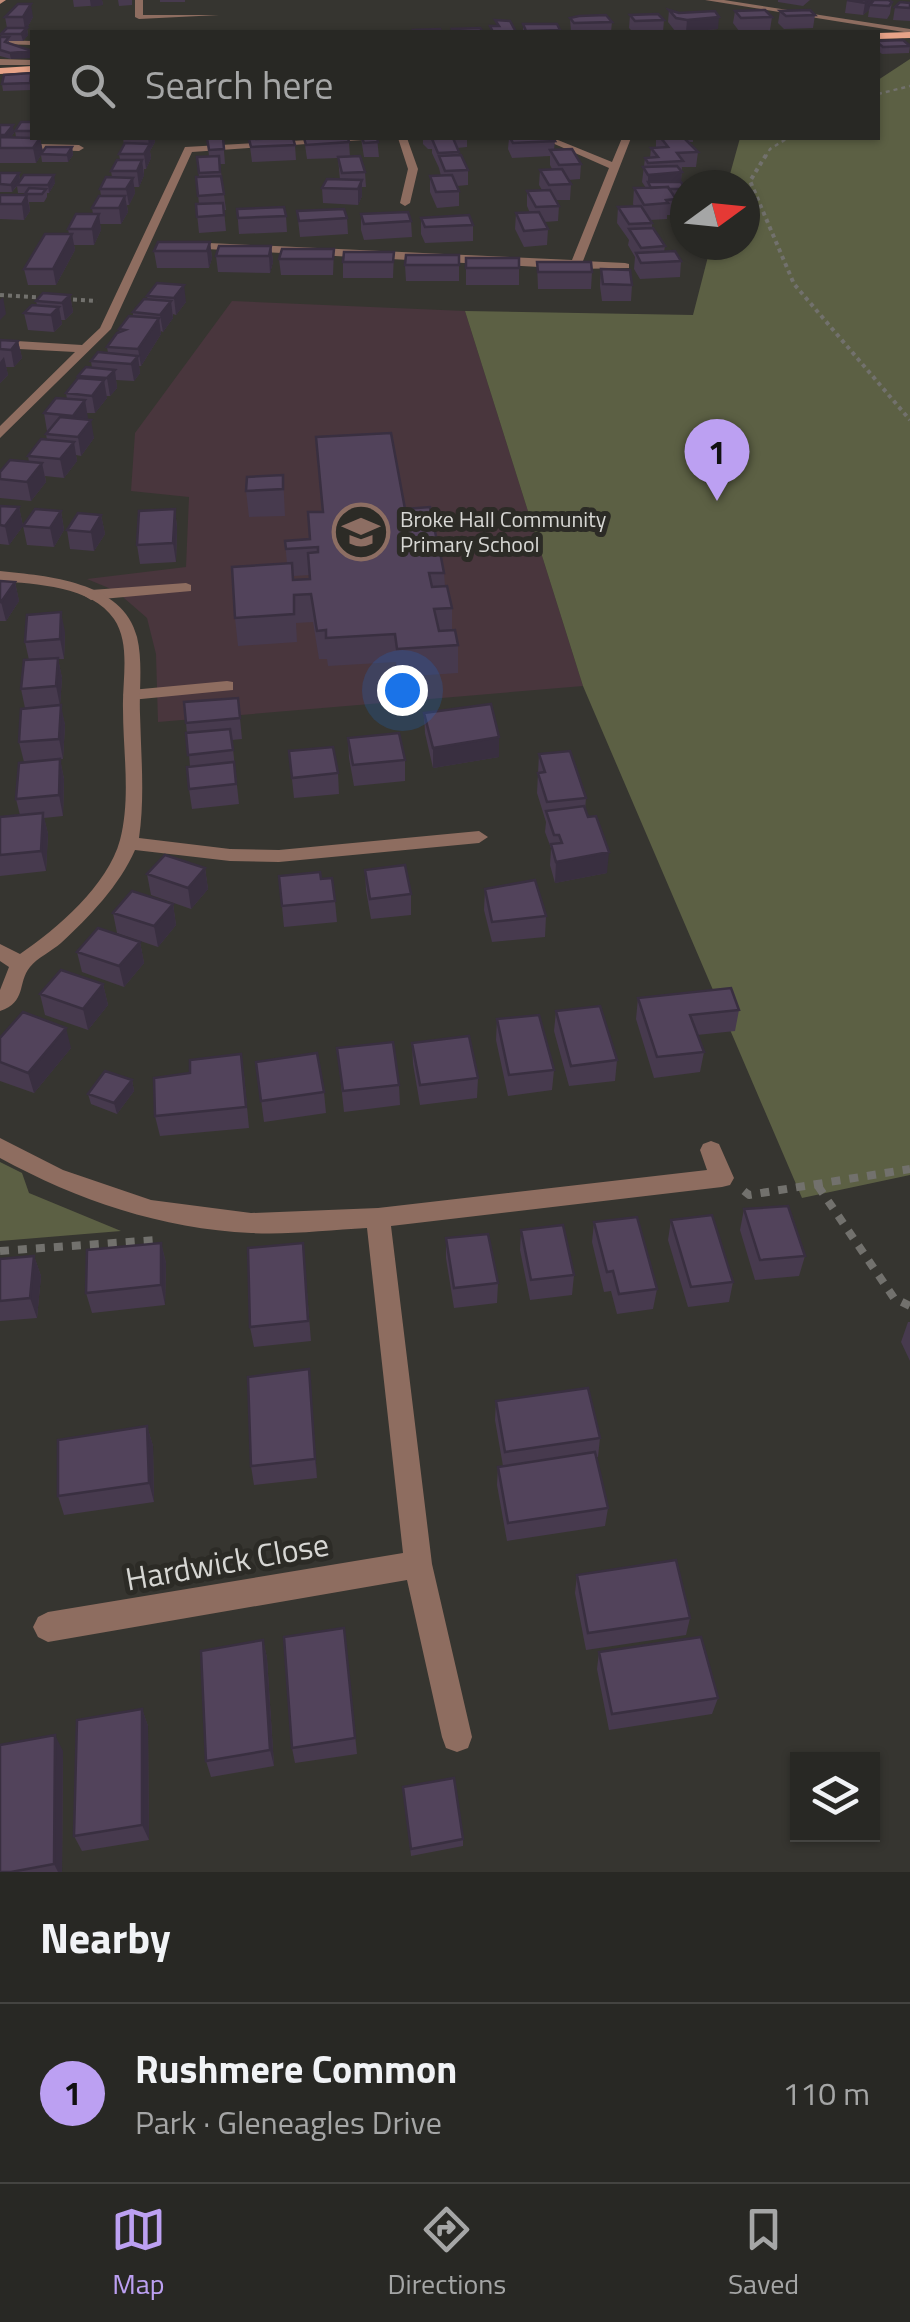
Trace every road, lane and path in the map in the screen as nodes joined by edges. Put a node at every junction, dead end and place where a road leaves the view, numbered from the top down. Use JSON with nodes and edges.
{"nodes":[{"id":1,"x":139,"y":0,"type":"edge"},
{"id":2,"x":709,"y":0,"type":"edge"},
{"id":3,"x":724,"y":1,"type":"edge"},
{"id":4,"x":215,"y":15,"type":"dead end"},
{"id":5,"x":865,"y":30,"type":"edge"},
{"id":6,"x":880,"y":32,"type":"edge"},
{"id":7,"x":910,"y":33,"type":"edge"},
{"id":8,"x":0,"y":42,"type":"edge"},
{"id":9,"x":30,"y":42,"type":"edge"},
{"id":10,"x":0,"y":67,"type":"edge"},
{"id":11,"x":30,"y":67,"type":"edge"},
{"id":12,"x":910,"y":86,"type":"edge"},
{"id":13,"x":880,"y":94,"type":"edge"},
{"id":14,"x":346,"y":140,"type":"edge"},
{"id":15,"x":403,"y":140,"type":"edge"},
{"id":16,"x":551,"y":140,"type":"edge"},
{"id":17,"x":625,"y":140,"type":"edge"},
{"id":18,"x":784,"y":140,"type":"edge"},
{"id":19,"x":0,"y":146,"type":"edge"},
{"id":20,"x":78,"y":148,"type":"dead end"},
{"id":21,"x":614,"y":166,"type":"junction"},
{"id":22,"x":405,"y":203,"type":"dead end"},
{"id":23,"x":144,"y":242,"type":"junction"},
{"id":24,"x":164,"y":244,"type":"edge"},
{"id":25,"x":184,"y":244,"type":"edge"},
{"id":26,"x":575,"y":266,"type":"junction"},
{"id":27,"x":625,"y":266,"type":"edge"},
{"id":28,"x":0,"y":294,"type":"edge"},
{"id":29,"x":118,"y":302,"type":"junction"},
{"id":30,"x":0,"y":344,"type":"edge"},
{"id":31,"x":86,"y":349,"type":"junction"},
{"id":32,"x":910,"y":420,"type":"edge"},
{"id":33,"x":0,"y":434,"type":"edge"},
{"id":34,"x":0,"y":576,"type":"edge"},
{"id":35,"x":186,"y":588,"type":"dead end"},
{"id":36,"x":90,"y":596,"type":"junction"},
{"id":37,"x":227,"y":686,"type":"dead end"},
{"id":38,"x":131,"y":696,"type":"junction"},
{"id":39,"x":479,"y":837,"type":"dead end"},
{"id":40,"x":130,"y":842,"type":"junction"},
{"id":41,"x":0,"y":951,"type":"edge"},
{"id":42,"x":20,"y":964,"type":"junction"},
{"id":43,"x":0,"y":1003,"type":"edge"},
{"id":44,"x":0,"y":1147,"type":"edge"},
{"id":45,"x":711,"y":1150,"type":"dead end"},
{"id":46,"x":910,"y":1169,"type":"edge"},
{"id":47,"x":722,"y":1178,"type":"junction"},
{"id":48,"x":818,"y":1186,"type":"junction"},
{"id":49,"x":378,"y":1218,"type":"junction"},
{"id":50,"x":173,"y":1239,"type":"dead end"},
{"id":51,"x":0,"y":1251,"type":"edge"},
{"id":52,"x":910,"y":1306,"type":"edge"},
{"id":53,"x":418,"y":1564,"type":"junction"},
{"id":54,"x":48,"y":1627,"type":"dead end"},
{"id":55,"x":457,"y":1737,"type":"dead end"}],
"edges":[{"from":1,"to":4,"type":"street"},
{"from":2,"to":3,"type":"street"},
{"from":3,"to":5,"type":"street"},
{"from":6,"to":7,"type":"main road"},
{"from":8,"to":9,"type":"street"},
{"from":10,"to":11,"type":"main road"},
{"from":12,"to":13,"type":"path"},
{"from":14,"to":23,"type":"street"},
{"from":15,"to":22,"type":"street"},
{"from":16,"to":21,"type":"street"},
{"from":17,"to":21,"type":"street"},
{"from":18,"to":32,"type":"path"},
{"from":19,"to":20,"type":"street"},
{"from":21,"to":26,"type":"street"},
{"from":23,"to":24,"type":"street"},
{"from":23,"to":29,"type":"street"},
{"from":25,"to":26,"type":"street"},
{"from":26,"to":27,"type":"street"},
{"from":28,"to":29,"type":"path"},
{"from":29,"to":31,"type":"street"},
{"from":30,"to":31,"type":"street"},
{"from":31,"to":33,"type":"street"},
{"from":34,"to":36,"type":"street"},
{"from":35,"to":36,"type":"street"},
{"from":36,"to":38,"type":"street"},
{"from":37,"to":38,"type":"street"},
{"from":38,"to":40,"type":"street"},
{"from":39,"to":40,"type":"street"},
{"from":40,"to":42,"type":"street"},
{"from":41,"to":42,"type":"street"},
{"from":42,"to":43,"type":"street"},
{"from":44,"to":49,"type":"street"},
{"from":45,"to":47,"type":"street"},
{"from":46,"to":48,"type":"path"},
{"from":47,"to":48,"type":"path"},
{"from":47,"to":49,"type":"street"},
{"from":48,"to":52,"type":"path"},
{"from":49,"to":53,"type":"street"},
{"from":50,"to":51,"type":"path"},
{"from":53,"to":54,"type":"street","name":"Hardwick Close"},
{"from":53,"to":55,"type":"street"}]}
